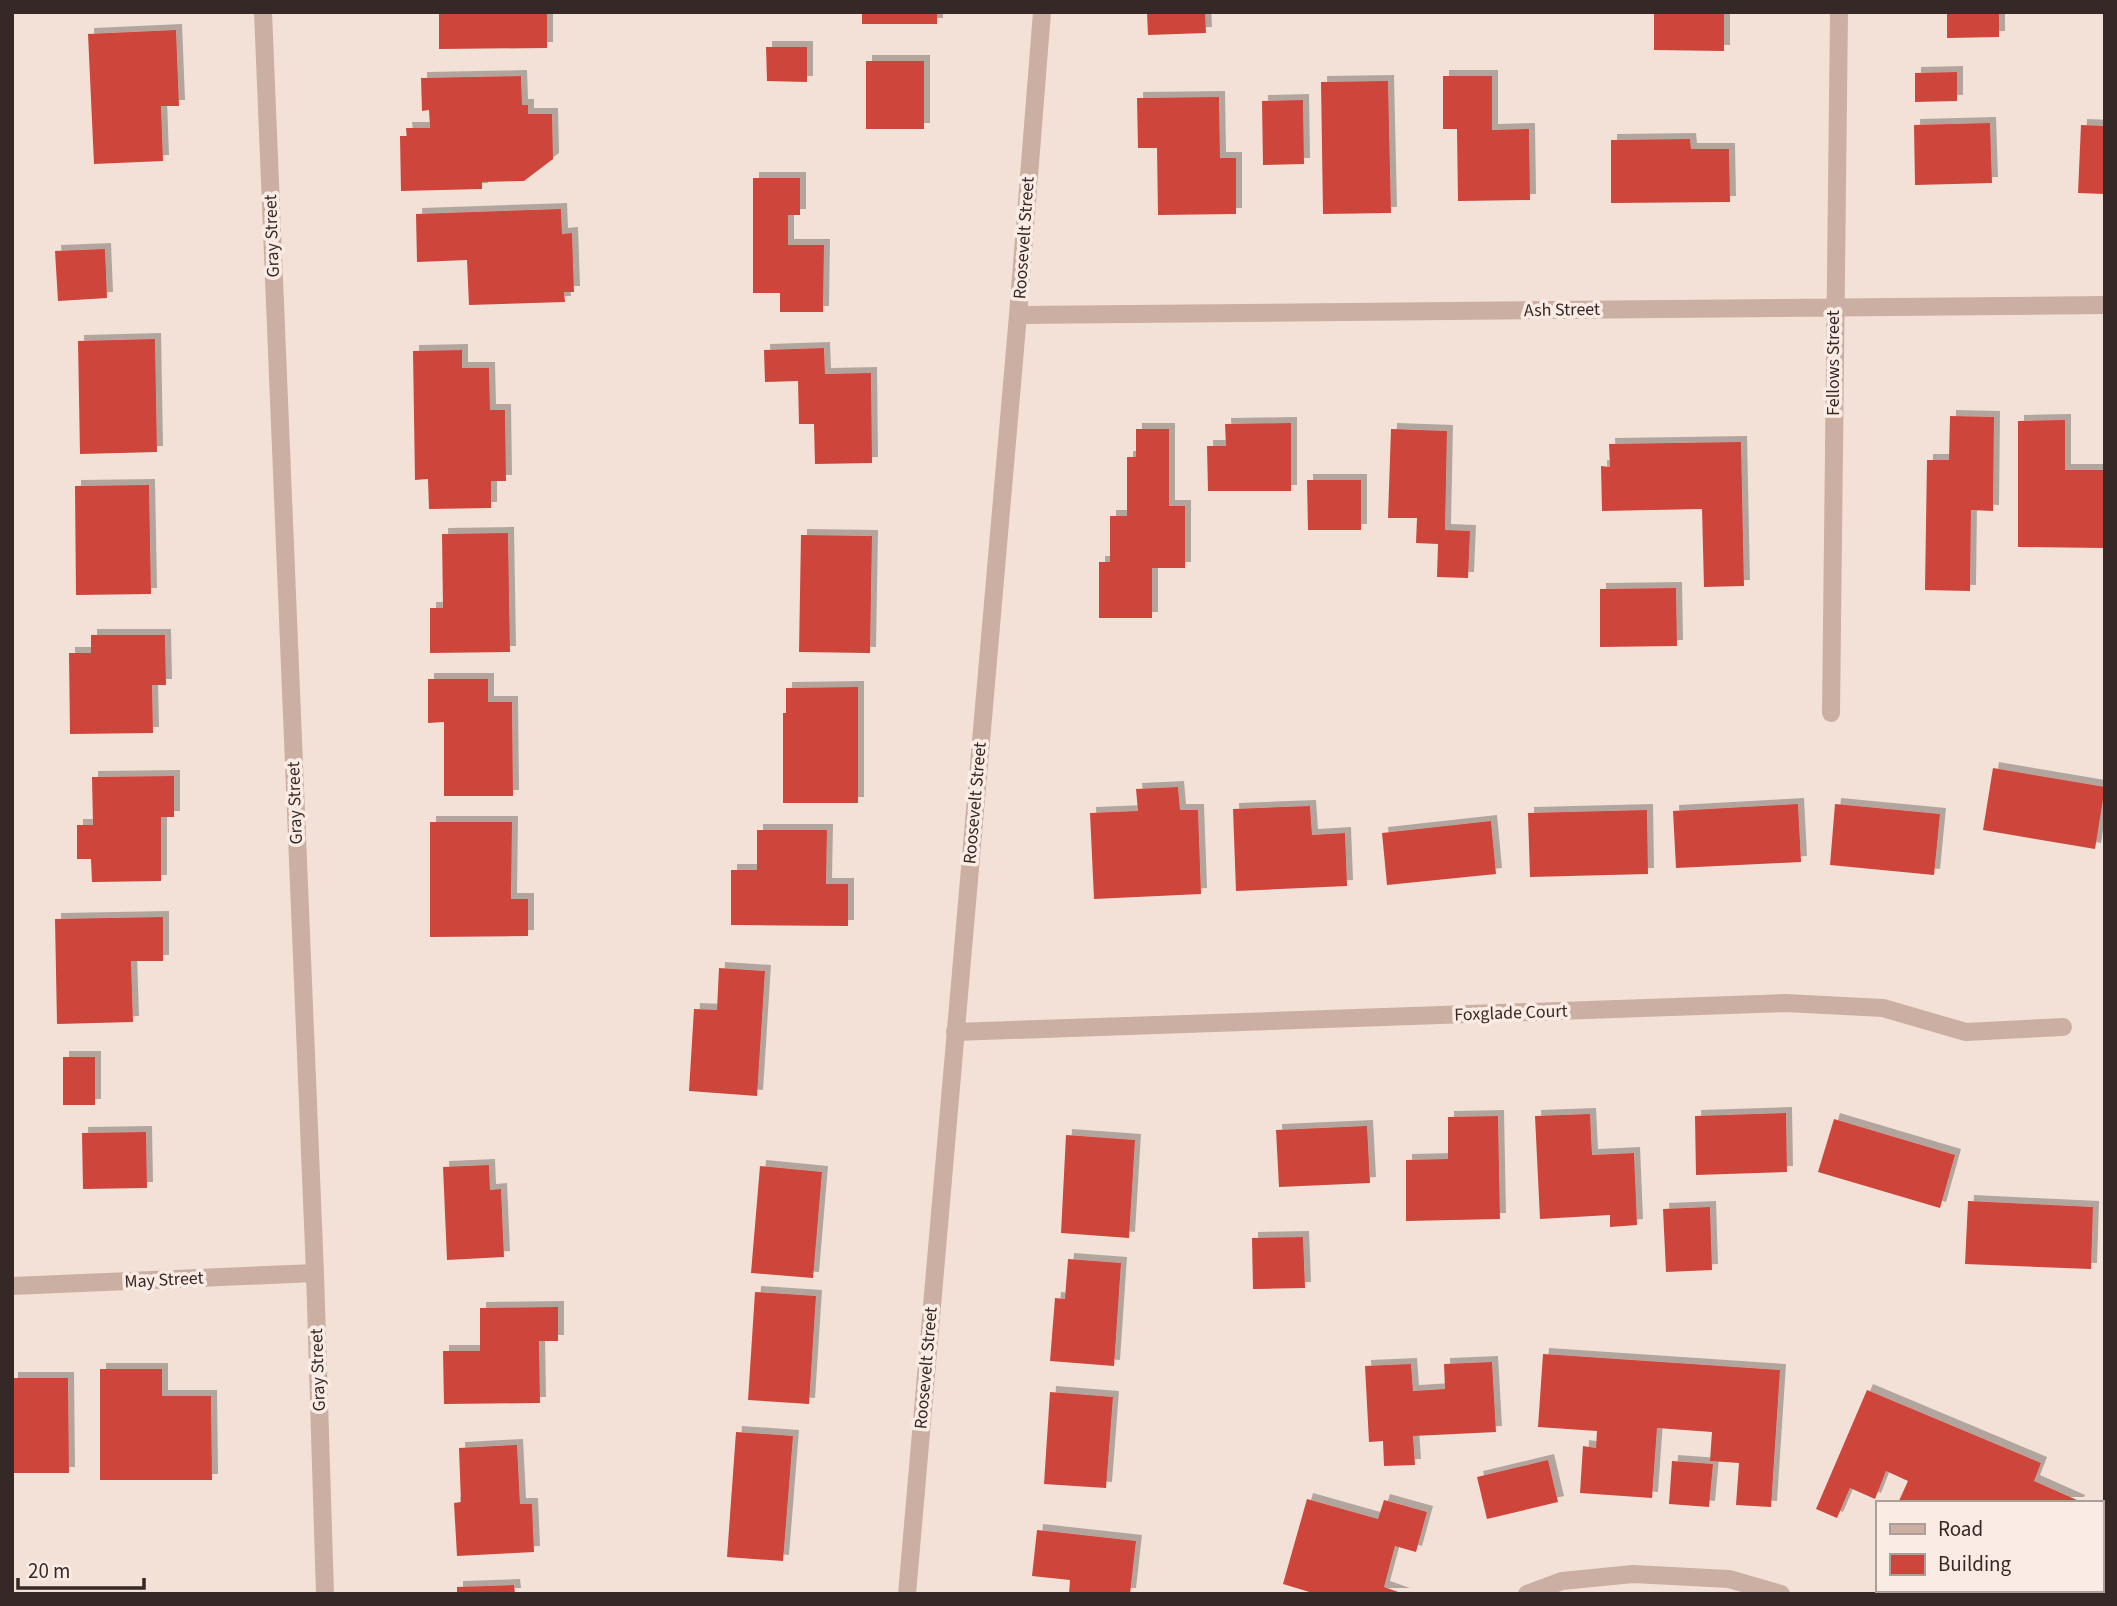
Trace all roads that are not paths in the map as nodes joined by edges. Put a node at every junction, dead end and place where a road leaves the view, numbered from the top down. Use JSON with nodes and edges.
{"nodes":[{"id":1,"x":263,"y":12,"type":"edge"},
{"id":2,"x":1042,"y":12,"type":"edge"},
{"id":3,"x":1839,"y":12,"type":"edge"},
{"id":4,"x":2105,"y":305,"type":"edge"},
{"id":5,"x":1834,"y":307,"type":"junction"},
{"id":6,"x":1018,"y":316,"type":"junction"},
{"id":7,"x":1831,"y":713,"type":"dead end"},
{"id":8,"x":2063,"y":1027,"type":"dead end"},
{"id":9,"x":954,"y":1032,"type":"junction"},
{"id":10,"x":315,"y":1273,"type":"junction"},
{"id":11,"x":12,"y":1286,"type":"edge"},
{"id":12,"x":325,"y":1594,"type":"edge"},
{"id":13,"x":907,"y":1594,"type":"edge"},
{"id":14,"x":1527,"y":1594,"type":"edge"},
{"id":15,"x":1781,"y":1594,"type":"edge"}],
"edges":[{"from":1,"to":10,"type":"street","name":"Gray Street"},
{"from":2,"to":6,"type":"street","name":"Roosevelt Street"},
{"from":3,"to":5,"type":"street","name":"Fellows Street"},
{"from":4,"to":5,"type":"street","name":"Ash Street"},
{"from":5,"to":6,"type":"street","name":"Ash Street"},
{"from":5,"to":7,"type":"street","name":"Fellows Street"},
{"from":6,"to":9,"type":"street","name":"Roosevelt Street"},
{"from":8,"to":9,"type":"street","name":"Foxglade Court"},
{"from":9,"to":13,"type":"street","name":"Roosevelt Street"},
{"from":10,"to":11,"type":"street","name":"May Street"},
{"from":10,"to":12,"type":"street","name":"Gray Street"},
{"from":14,"to":15,"type":"street"}]}
